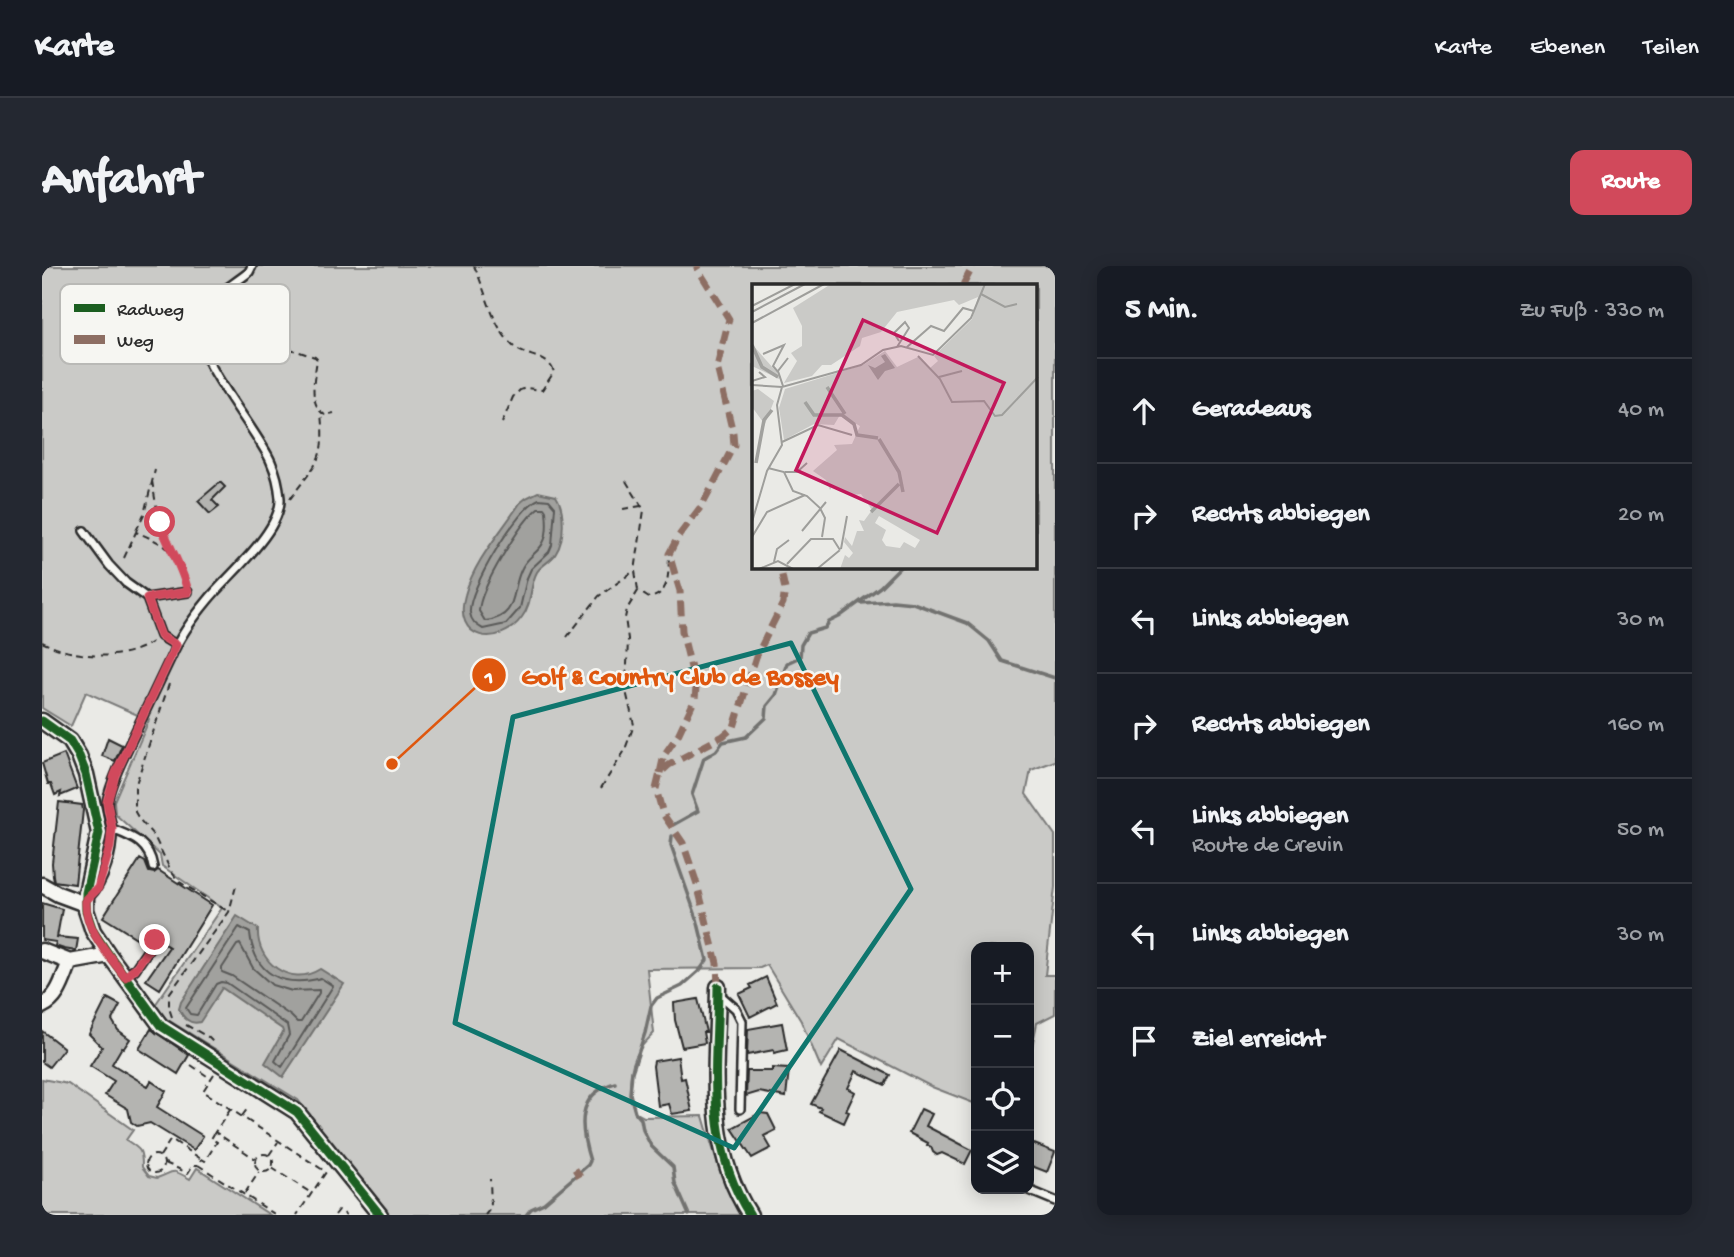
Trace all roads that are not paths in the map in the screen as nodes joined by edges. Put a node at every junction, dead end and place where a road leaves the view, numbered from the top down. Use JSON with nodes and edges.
{"nodes":[{"id":1,"x":252,"y":266,"type":"edge"},
{"id":2,"x":233,"y":284,"type":"edge"},
{"id":3,"x":210,"y":364,"type":"edge"},
{"id":4,"x":84,"y":531,"type":"dead end"},
{"id":5,"x":188,"y":592,"type":"road end"},
{"id":6,"x":147,"y":598,"type":"junction"},
{"id":7,"x":176,"y":645,"type":"junction"},
{"id":8,"x":42,"y":720,"type":"edge"},
{"id":9,"x":112,"y":829,"type":"junction"},
{"id":10,"x":153,"y":867,"type":"dead end"},
{"id":11,"x":42,"y":885,"type":"edge"},
{"id":12,"x":85,"y":902,"type":"junction"},
{"id":13,"x":155,"y":940,"type":"dead end"},
{"id":14,"x":42,"y":951,"type":"edge"},
{"id":15,"x":109,"y":955,"type":"junction"},
{"id":16,"x":70,"y":962,"type":"junction"},
{"id":17,"x":125,"y":977,"type":"junction"},
{"id":18,"x":718,"y":990,"type":"joint"},
{"id":19,"x":42,"y":1006,"type":"edge"},
{"id":20,"x":740,"y":1110,"type":"dead end"},
{"id":21,"x":1034,"y":1192,"type":"edge"},
{"id":22,"x":1055,"y":1201,"type":"edge"},
{"id":23,"x":380,"y":1215,"type":"edge"},
{"id":24,"x":750,"y":1215,"type":"edge"}],
"edges":[{"from":1,"to":2,"type":"lane"},
{"from":3,"to":7,"type":"lane"},
{"from":4,"to":6,"type":"lane"},
{"from":5,"to":6,"type":"lane"},
{"from":6,"to":7,"type":"lane"},
{"from":7,"to":9,"type":"lane"},
{"from":8,"to":12,"type":"street"},
{"from":9,"to":10,"type":"lane"},
{"from":9,"to":12,"type":"lane"},
{"from":11,"to":12,"type":"street"},
{"from":12,"to":15,"type":"street"},
{"from":13,"to":17,"type":"lane"},
{"from":14,"to":16,"type":"street"},
{"from":15,"to":16,"type":"street"},
{"from":15,"to":17,"type":"street"},
{"from":16,"to":19,"type":"street"},
{"from":17,"to":23,"type":"street"},
{"from":18,"to":20,"type":"lane"},
{"from":18,"to":24,"type":"street"},
{"from":21,"to":22,"type":"lane"}]}
